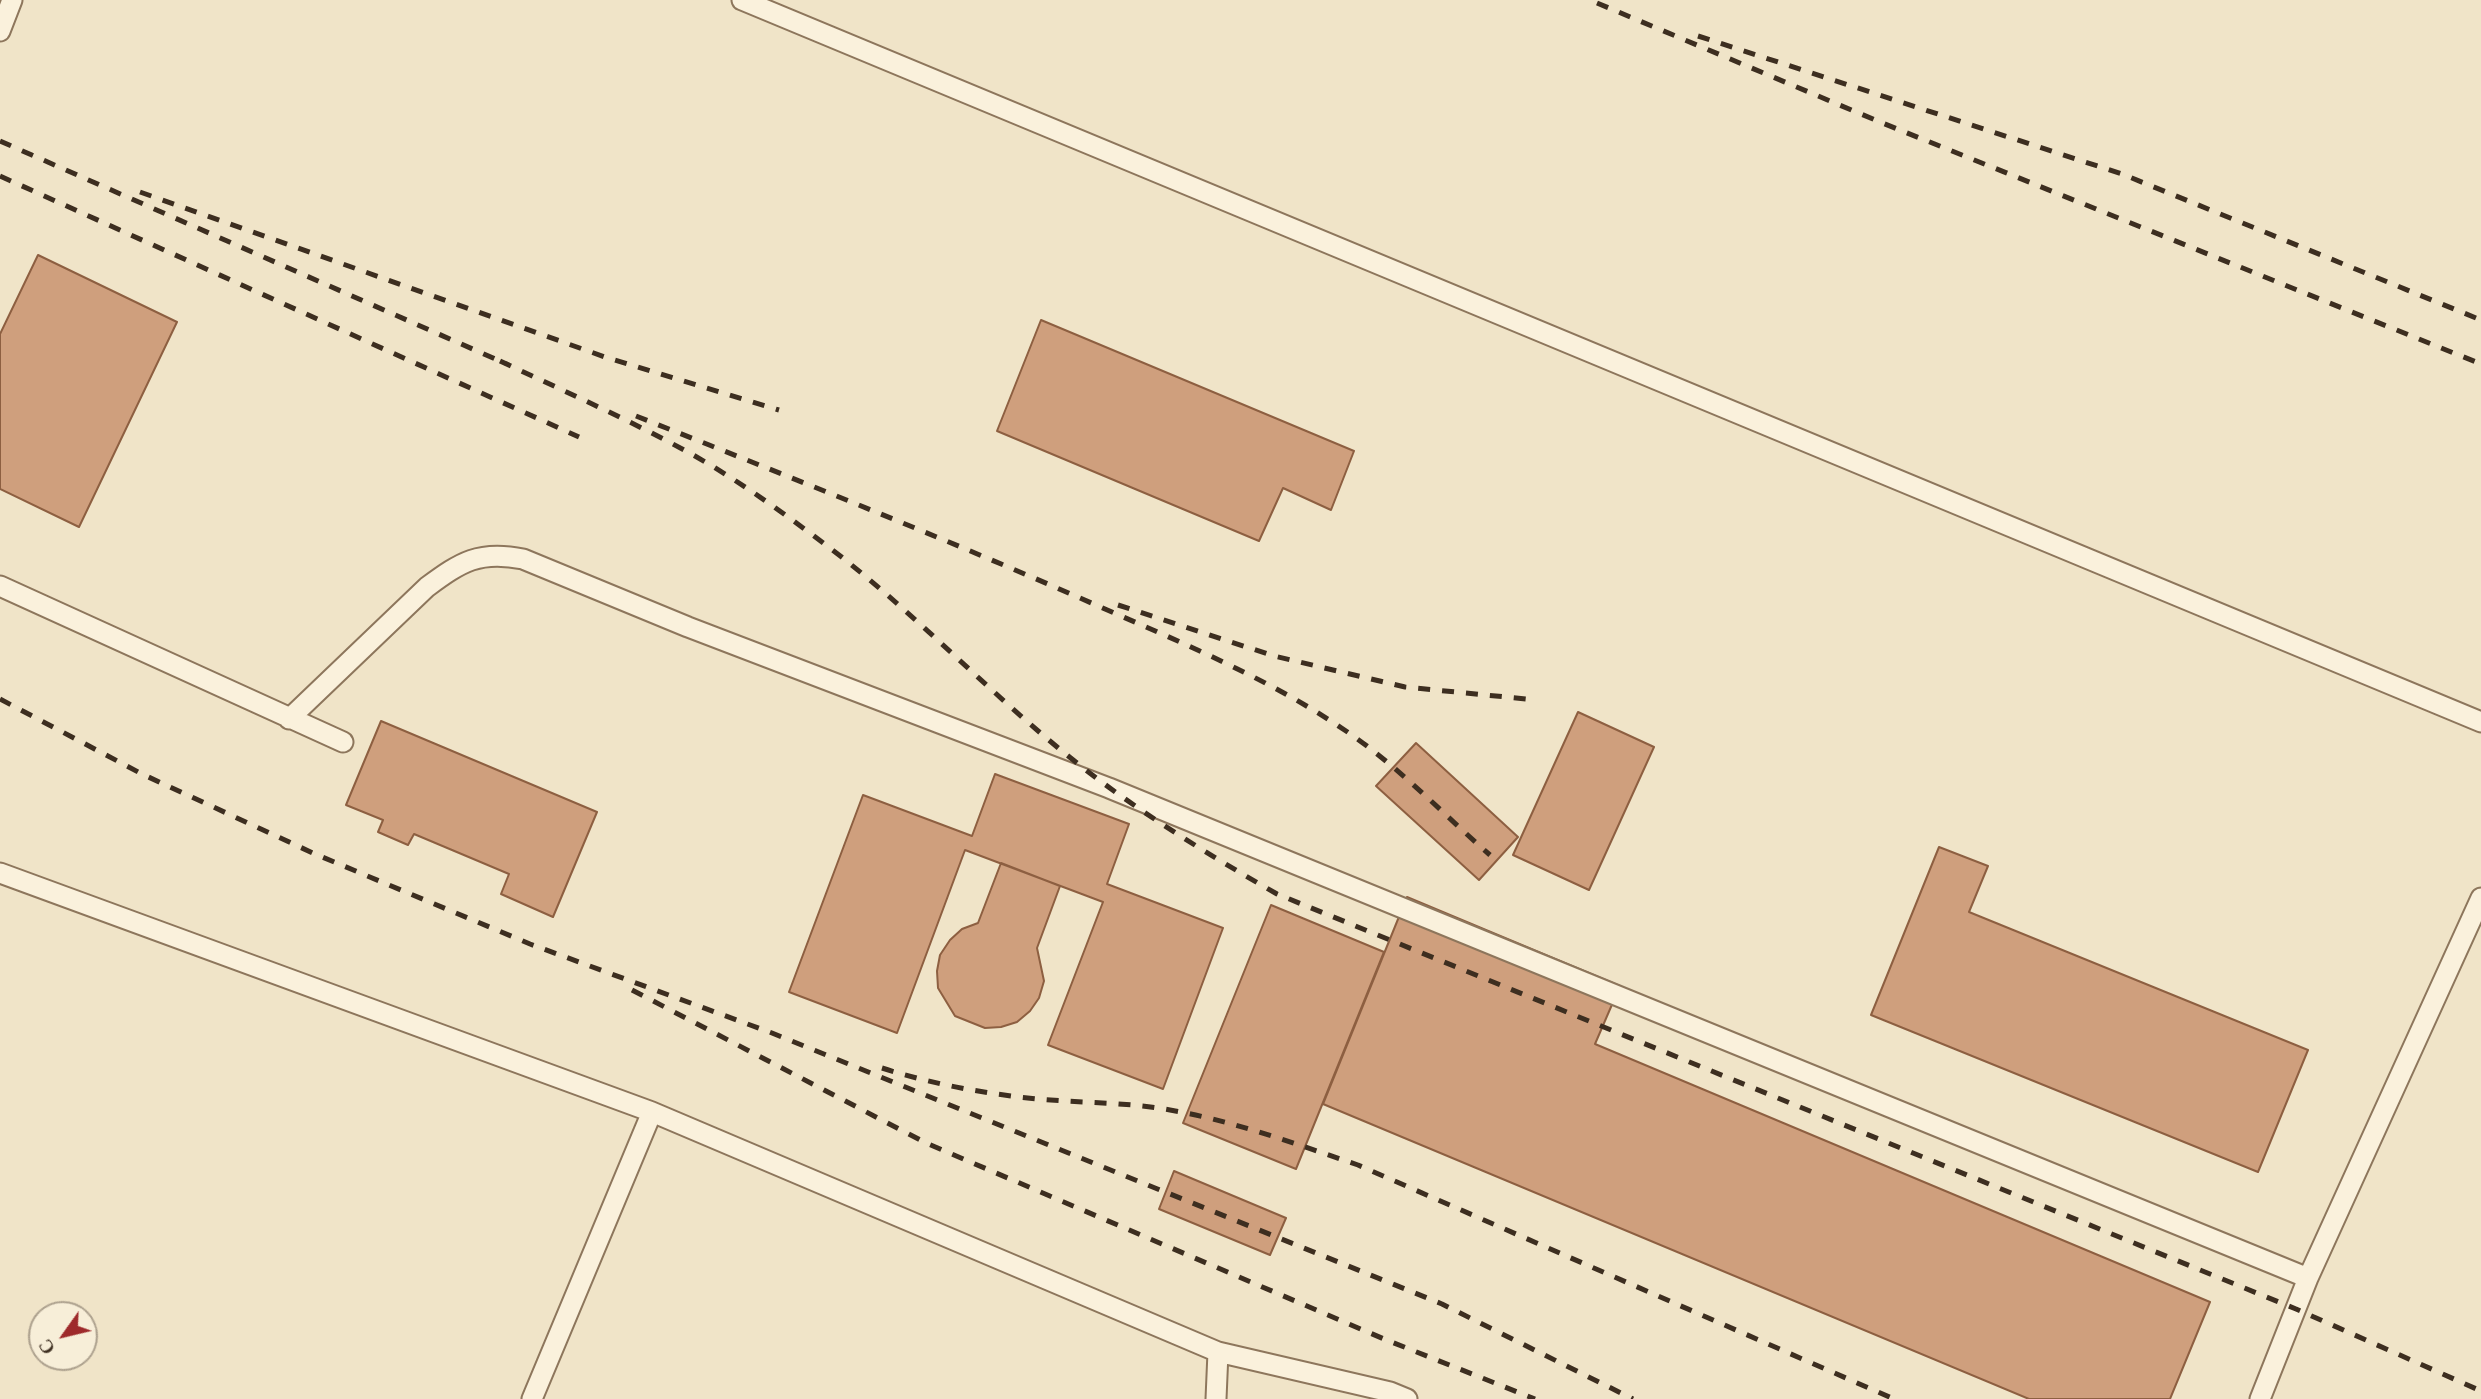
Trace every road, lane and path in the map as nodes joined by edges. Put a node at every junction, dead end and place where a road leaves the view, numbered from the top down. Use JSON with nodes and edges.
{"nodes":[{"id":1,"x":12,"y":0,"type":"edge"},
{"id":2,"x":741,"y":0,"type":"edge"},
{"id":3,"x":0,"y":31,"type":"edge"},
{"id":4,"x":0,"y":586,"type":"edge"},
{"id":5,"x":289,"y":719,"type":"junction"},
{"id":6,"x":2481,"y":722,"type":"edge"},
{"id":7,"x":343,"y":742,"type":"dead end"},
{"id":8,"x":0,"y":873,"type":"edge"},
{"id":9,"x":2481,"y":898,"type":"edge"},
{"id":10,"x":652,"y":1112,"type":"junction"},
{"id":11,"x":2308,"y":1278,"type":"junction"},
{"id":12,"x":1218,"y":1352,"type":"junction"},
{"id":13,"x":532,"y":1399,"type":"edge"},
{"id":14,"x":1216,"y":1399,"type":"edge"},
{"id":15,"x":1407,"y":1399,"type":"edge"},
{"id":16,"x":2260,"y":1399,"type":"edge"}],
"edges":[{"from":1,"to":3,"type":"lane"},
{"from":2,"to":6,"type":"lane"},
{"from":4,"to":5,"type":"lane"},
{"from":5,"to":7,"type":"lane"},
{"from":5,"to":11,"type":"lane"},
{"from":8,"to":10,"type":"lane"},
{"from":9,"to":11,"type":"lane"},
{"from":10,"to":12,"type":"lane"},
{"from":10,"to":13,"type":"lane"},
{"from":11,"to":16,"type":"lane"},
{"from":12,"to":14,"type":"lane"},
{"from":12,"to":15,"type":"lane"}]}
